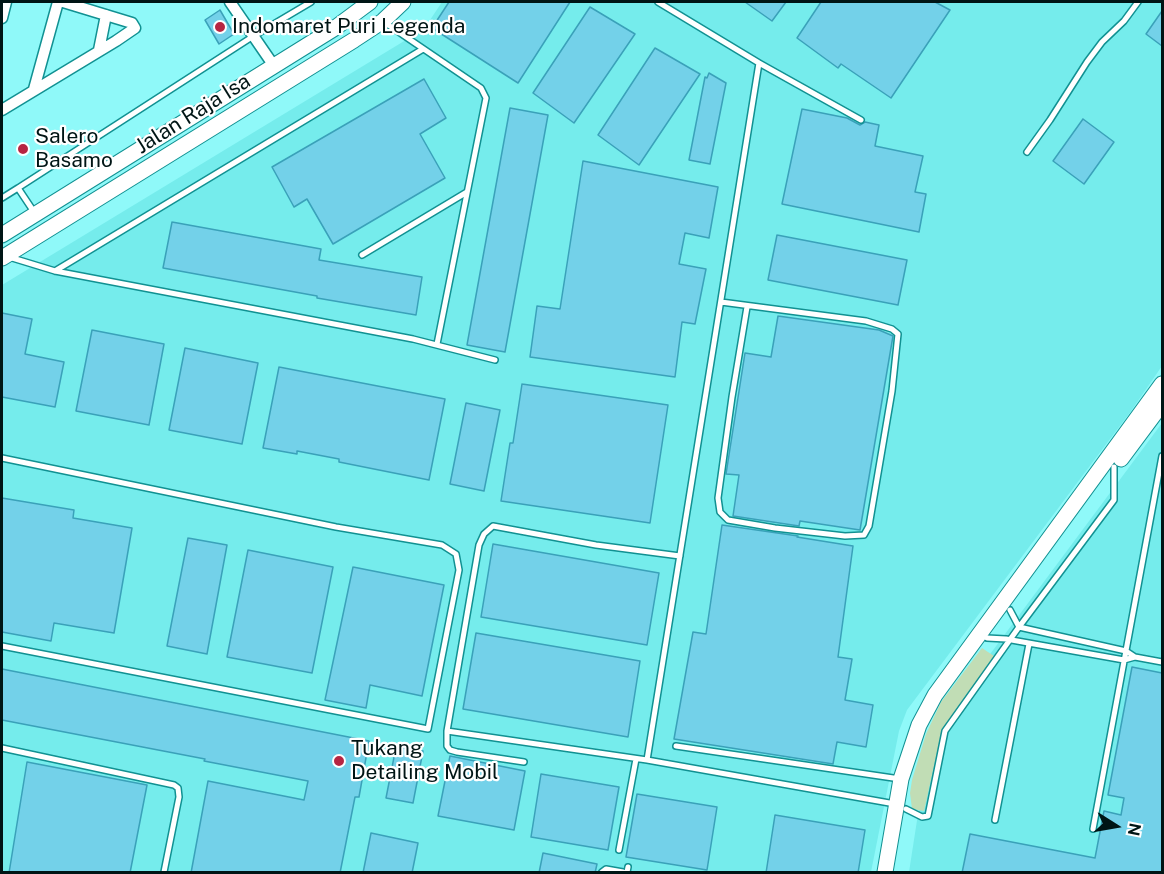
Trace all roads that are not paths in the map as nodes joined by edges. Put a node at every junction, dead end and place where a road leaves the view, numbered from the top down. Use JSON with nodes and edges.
{"nodes":[{"id":1,"x":6,"y":2,"type":"edge"},
{"id":2,"x":58,"y":2,"type":"edge"},
{"id":3,"x":63,"y":2,"type":"edge"},
{"id":4,"x":230,"y":2,"type":"edge"},
{"id":5,"x":312,"y":2,"type":"edge"},
{"id":6,"x":370,"y":2,"type":"edge"},
{"id":7,"x":403,"y":2,"type":"edge"},
{"id":8,"x":658,"y":2,"type":"edge"},
{"id":9,"x":1138,"y":2,"type":"edge"},
{"id":10,"x":106,"y":15,"type":"junction"},
{"id":11,"x":2,"y":18,"type":"edge"},
{"id":12,"x":383,"y":21,"type":"junction"},
{"id":13,"x":252,"y":37,"type":"junction"},
{"id":14,"x":423,"y":49,"type":"junction"},
{"id":15,"x":99,"y":50,"type":"junction"},
{"id":16,"x":759,"y":63,"type":"junction"},
{"id":17,"x":274,"y":66,"type":"junction"},
{"id":18,"x":34,"y":89,"type":"junction"},
{"id":19,"x":2,"y":110,"type":"edge"},
{"id":20,"x":861,"y":120,"type":"dead end"},
{"id":21,"x":1027,"y":152,"type":"dead end"},
{"id":22,"x":18,"y":188,"type":"junction"},
{"id":23,"x":466,"y":192,"type":"junction"},
{"id":24,"x":2,"y":198,"type":"edge"},
{"id":25,"x":34,"y":214,"type":"junction"},
{"id":26,"x":2,"y":233,"type":"edge"},
{"id":27,"x":362,"y":255,"type":"dead end"},
{"id":28,"x":3,"y":257,"type":"edge"},
{"id":29,"x":55,"y":271,"type":"junction"},
{"id":30,"x":721,"y":302,"type":"junction"},
{"id":31,"x":747,"y":307,"type":"junction"},
{"id":32,"x":437,"y":344,"type":"junction"},
{"id":33,"x":495,"y":360,"type":"dead end"},
{"id":34,"x":1162,"y":384,"type":"edge"},
{"id":35,"x":1162,"y":404,"type":"edge"},
{"id":36,"x":1162,"y":456,"type":"edge"},
{"id":37,"x":2,"y":458,"type":"edge"},
{"id":38,"x":1114,"y":467,"type":"junction"},
{"id":39,"x":680,"y":556,"type":"junction"},
{"id":40,"x":1007,"y":605,"type":"junction"},
{"id":41,"x":1019,"y":627,"type":"junction"},
{"id":42,"x":984,"y":636,"type":"junction"},
{"id":43,"x":1010,"y":640,"type":"junction"},
{"id":44,"x":1029,"y":644,"type":"junction"},
{"id":45,"x":2,"y":646,"type":"edge"},
{"id":46,"x":1126,"y":651,"type":"junction"},
{"id":47,"x":1135,"y":657,"type":"junction"},
{"id":48,"x":1124,"y":660,"type":"junction"},
{"id":49,"x":1162,"y":662,"type":"edge"},
{"id":50,"x":447,"y":731,"type":"junction"},
{"id":51,"x":676,"y":746,"type":"dead end"},
{"id":52,"x":2,"y":748,"type":"edge"},
{"id":53,"x":636,"y":759,"type":"junction"},
{"id":54,"x":647,"y":760,"type":"junction"},
{"id":55,"x":524,"y":762,"type":"dead end"},
{"id":56,"x":901,"y":779,"type":"junction"},
{"id":57,"x":902,"y":806,"type":"junction"},
{"id":58,"x":995,"y":820,"type":"dead end"},
{"id":59,"x":1093,"y":829,"type":"dead end"},
{"id":60,"x":619,"y":850,"type":"dead end"},
{"id":61,"x":626,"y":871,"type":"edge"},
{"id":62,"x":164,"y":873,"type":"edge"},
{"id":63,"x":602,"y":873,"type":"edge"},
{"id":64,"x":885,"y":873,"type":"edge"},
{"id":65,"x":894,"y":873,"type":"edge"}],
"edges":[{"from":1,"to":11,"type":"street"},
{"from":2,"to":18,"type":"street"},
{"from":3,"to":10,"type":"street"},
{"from":4,"to":13,"type":"street"},
{"from":5,"to":13,"type":"lane"},
{"from":6,"to":17,"type":"main road","name":"Jalan Raja Isa"},
{"from":7,"to":12,"type":"main road","name":"Jalan Raja Isa"},
{"from":8,"to":16,"type":"lane"},
{"from":9,"to":21,"type":"lane"},
{"from":10,"to":15,"type":"street"},
{"from":10,"to":15,"type":"street"},
{"from":12,"to":14,"type":"lane"},
{"from":12,"to":28,"type":"main road","name":"Jalan Raja Isa"},
{"from":13,"to":17,"type":"street"},
{"from":13,"to":22,"type":"lane"},
{"from":14,"to":23,"type":"lane"},
{"from":14,"to":29,"type":"lane"},
{"from":15,"to":18,"type":"street"},
{"from":16,"to":20,"type":"lane"},
{"from":16,"to":30,"type":"lane"},
{"from":17,"to":25,"type":"main road","name":"Jalan Raja Isa"},
{"from":18,"to":19,"type":"street"},
{"from":22,"to":24,"type":"lane"},
{"from":22,"to":25,"type":"lane"},
{"from":23,"to":27,"type":"lane"},
{"from":23,"to":32,"type":"lane"},
{"from":25,"to":26,"type":"main road","name":"Jalan Raja Isa"},
{"from":28,"to":29,"type":"lane"},
{"from":29,"to":32,"type":"lane"},
{"from":30,"to":31,"type":"lane"},
{"from":30,"to":39,"type":"lane"},
{"from":31,"to":31,"type":"lane"},
{"from":32,"to":33,"type":"lane"},
{"from":34,"to":40,"type":"main road"},
{"from":35,"to":38,"type":"main road"},
{"from":36,"to":46,"type":"lane"},
{"from":37,"to":45,"type":"lane"},
{"from":38,"to":40,"type":"main road"},
{"from":38,"to":41,"type":"lane"},
{"from":39,"to":50,"type":"lane"},
{"from":39,"to":54,"type":"lane"},
{"from":40,"to":41,"type":"lane"},
{"from":40,"to":42,"type":"main road"},
{"from":41,"to":43,"type":"lane"},
{"from":41,"to":46,"type":"lane"},
{"from":42,"to":43,"type":"lane"},
{"from":42,"to":56,"type":"main road"},
{"from":42,"to":57,"type":"main road"},
{"from":43,"to":44,"type":"lane"},
{"from":43,"to":57,"type":"lane"},
{"from":44,"to":48,"type":"lane"},
{"from":44,"to":58,"type":"lane"},
{"from":46,"to":47,"type":"lane"},
{"from":46,"to":48,"type":"lane"},
{"from":47,"to":48,"type":"lane"},
{"from":47,"to":49,"type":"lane"},
{"from":48,"to":59,"type":"lane"},
{"from":50,"to":53,"type":"lane"},
{"from":50,"to":55,"type":"lane"},
{"from":51,"to":56,"type":"lane"},
{"from":52,"to":62,"type":"lane"},
{"from":53,"to":54,"type":"lane"},
{"from":53,"to":60,"type":"lane"},
{"from":54,"to":57,"type":"lane"},
{"from":56,"to":57,"type":"main road"},
{"from":57,"to":64,"type":"main road"},
{"from":57,"to":65,"type":"main road"},
{"from":61,"to":63,"type":"lane"}]}
